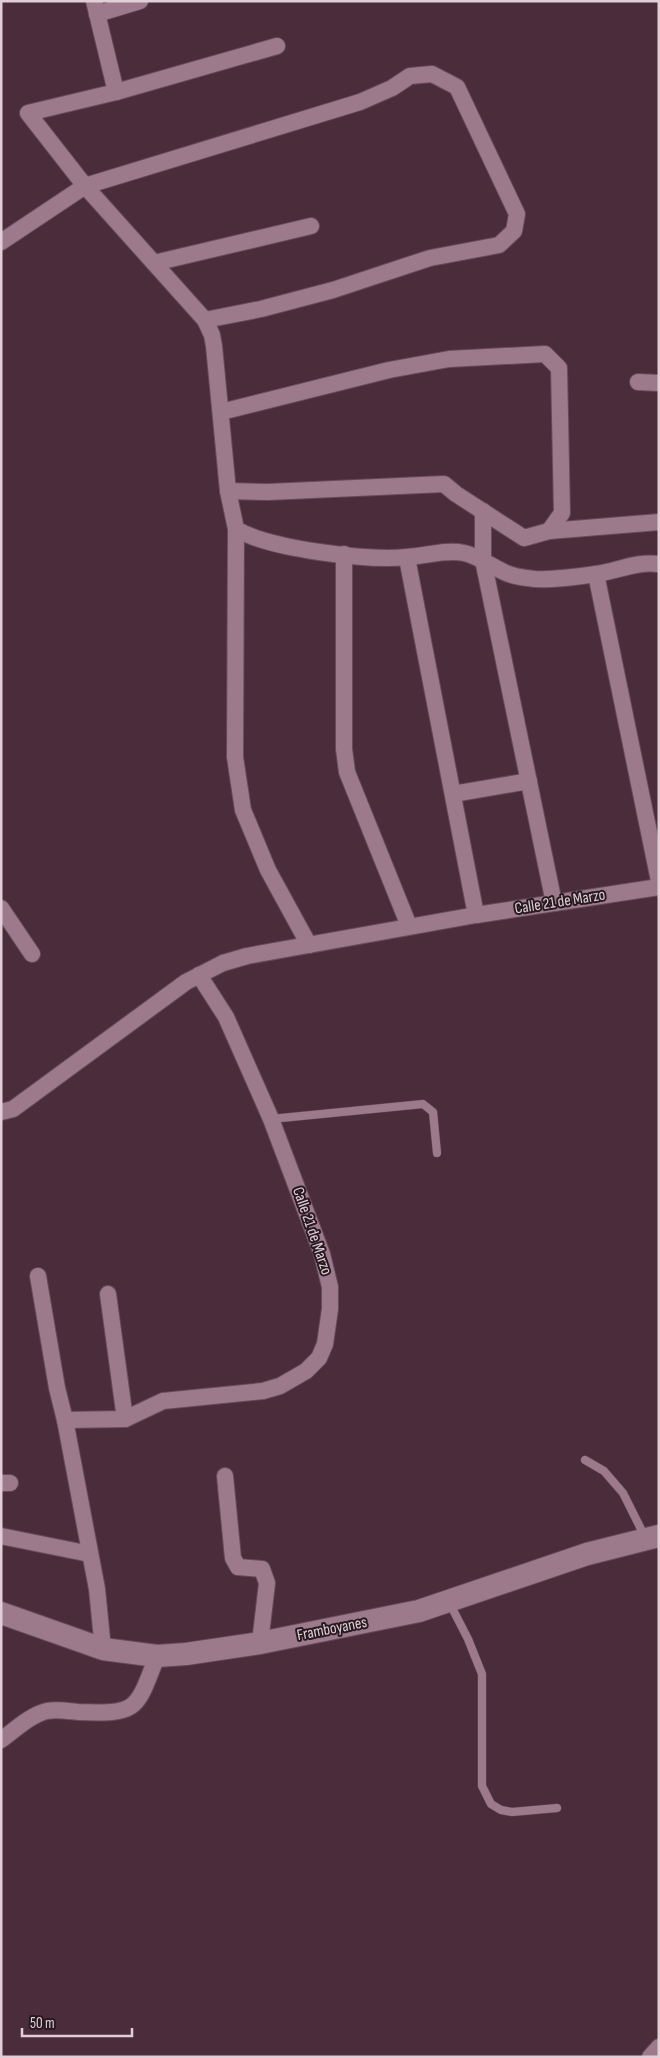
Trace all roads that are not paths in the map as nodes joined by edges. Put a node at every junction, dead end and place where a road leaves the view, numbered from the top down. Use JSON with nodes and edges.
{"nodes":[{"id":1,"x":140,"y":1,"type":"edge"},
{"id":2,"x":96,"y":8,"type":"edge"},
{"id":3,"x":277,"y":46,"type":"dead end"},
{"id":4,"x":116,"y":92,"type":"junction"},
{"id":5,"x":85,"y":186,"type":"junction"},
{"id":6,"x":311,"y":226,"type":"dead end"},
{"id":7,"x":1,"y":242,"type":"edge"},
{"id":8,"x":154,"y":263,"type":"junction"},
{"id":9,"x":205,"y":320,"type":"junction"},
{"id":10,"x":638,"y":382,"type":"dead end"},
{"id":11,"x":659,"y":383,"type":"edge"},
{"id":12,"x":221,"y":412,"type":"junction"},
{"id":13,"x":228,"y":491,"type":"junction"},
{"id":14,"x":483,"y":512,"type":"junction"},
{"id":15,"x":659,"y":522,"type":"edge"},
{"id":16,"x":236,"y":529,"type":"junction"},
{"id":17,"x":549,"y":531,"type":"junction"},
{"id":18,"x":344,"y":554,"type":"junction"},
{"id":19,"x":407,"y":558,"type":"junction"},
{"id":20,"x":483,"y":560,"type":"junction"},
{"id":21,"x":659,"y":564,"type":"edge"},
{"id":22,"x":596,"y":574,"type":"junction"},
{"id":23,"x":529,"y":782,"type":"junction"},
{"id":24,"x":453,"y":794,"type":"junction"},
{"id":25,"x":659,"y":881,"type":"edge"},
{"id":26,"x":659,"y":887,"type":"edge"},
{"id":27,"x":554,"y":903,"type":"junction"},
{"id":28,"x":1,"y":908,"type":"edge"},
{"id":29,"x":476,"y":915,"type":"junction"},
{"id":30,"x":409,"y":926,"type":"junction"},
{"id":31,"x":309,"y":946,"type":"junction"},
{"id":32,"x":32,"y":954,"type":"dead end"},
{"id":33,"x":199,"y":975,"type":"junction"},
{"id":34,"x":1,"y":1112,"type":"edge"},
{"id":35,"x":271,"y":1119,"type":"junction"},
{"id":36,"x":437,"y":1153,"type":"dead end"},
{"id":37,"x":38,"y":1276,"type":"dead end"},
{"id":38,"x":108,"y":1294,"type":"dead end"},
{"id":39,"x":125,"y":1419,"type":"junction"},
{"id":40,"x":65,"y":1420,"type":"junction"},
{"id":41,"x":585,"y":1460,"type":"dead end"},
{"id":42,"x":225,"y":1476,"type":"dead end"},
{"id":43,"x":1,"y":1536,"type":"edge"},
{"id":44,"x":655,"y":1536,"type":"edge"},
{"id":45,"x":90,"y":1554,"type":"junction"},
{"id":46,"x":448,"y":1600,"type":"junction"},
{"id":47,"x":1,"y":1613,"type":"edge"},
{"id":48,"x":260,"y":1644,"type":"junction"},
{"id":49,"x":103,"y":1649,"type":"junction"},
{"id":50,"x":157,"y":1656,"type":"junction"},
{"id":51,"x":1,"y":1740,"type":"edge"},
{"id":52,"x":557,"y":1808,"type":"dead end"},
{"id":53,"x":659,"y":2047,"type":"edge"},
{"id":54,"x":650,"y":2057,"type":"edge"}],
"edges":[{"from":1,"to":2,"type":"street"},
{"from":2,"to":4,"type":"street"},
{"from":3,"to":4,"type":"street"},
{"from":4,"to":5,"type":"street"},
{"from":5,"to":7,"type":"street"},
{"from":5,"to":8,"type":"street"},
{"from":5,"to":9,"type":"street"},
{"from":6,"to":8,"type":"street"},
{"from":8,"to":9,"type":"street"},
{"from":9,"to":12,"type":"street"},
{"from":10,"to":11,"type":"street"},
{"from":12,"to":13,"type":"street"},
{"from":12,"to":17,"type":"street"},
{"from":13,"to":14,"type":"street"},
{"from":13,"to":16,"type":"street"},
{"from":14,"to":17,"type":"street"},
{"from":14,"to":20,"type":"street"},
{"from":15,"to":17,"type":"street"},
{"from":16,"to":18,"type":"street"},
{"from":16,"to":31,"type":"street"},
{"from":18,"to":19,"type":"street"},
{"from":18,"to":30,"type":"street"},
{"from":19,"to":20,"type":"street"},
{"from":19,"to":24,"type":"street"},
{"from":20,"to":22,"type":"street"},
{"from":20,"to":23,"type":"street"},
{"from":21,"to":22,"type":"street"},
{"from":22,"to":25,"type":"street"},
{"from":23,"to":24,"type":"street"},
{"from":23,"to":27,"type":"street"},
{"from":24,"to":29,"type":"street"},
{"from":26,"to":27,"type":"street","name":"Calle 21 de Marzo"},
{"from":27,"to":29,"type":"street","name":"Calle 21 de Marzo"},
{"from":28,"to":32,"type":"street"},
{"from":29,"to":30,"type":"street","name":"Calle 21 de Marzo"},
{"from":30,"to":31,"type":"street","name":"Calle 21 de Marzo"},
{"from":31,"to":33,"type":"street","name":"Calle 21 de Marzo"},
{"from":33,"to":34,"type":"street","name":"Calle 21 de Marzo"},
{"from":33,"to":35,"type":"street","name":"Calle 21 de Marzo"},
{"from":35,"to":36,"type":"lane"},
{"from":35,"to":39,"type":"street","name":"Calle 21 de Marzo"},
{"from":37,"to":40,"type":"street"},
{"from":38,"to":39,"type":"street"},
{"from":39,"to":40,"type":"street","name":"Calle 21 de Marzo"},
{"from":40,"to":45,"type":"street"},
{"from":41,"to":44,"type":"lane"},
{"from":42,"to":48,"type":"street"},
{"from":43,"to":45,"type":"street"},
{"from":44,"to":46,"type":"main road","name":"Framboyanes"},
{"from":45,"to":49,"type":"street"},
{"from":46,"to":48,"type":"main road","name":"Framboyanes"},
{"from":46,"to":52,"type":"lane"},
{"from":47,"to":49,"type":"main road","name":"Framboyanes"},
{"from":48,"to":50,"type":"main road","name":"Framboyanes"},
{"from":49,"to":50,"type":"main road","name":"Framboyanes"},
{"from":50,"to":51,"type":"street"},
{"from":53,"to":54,"type":"street"}]}
